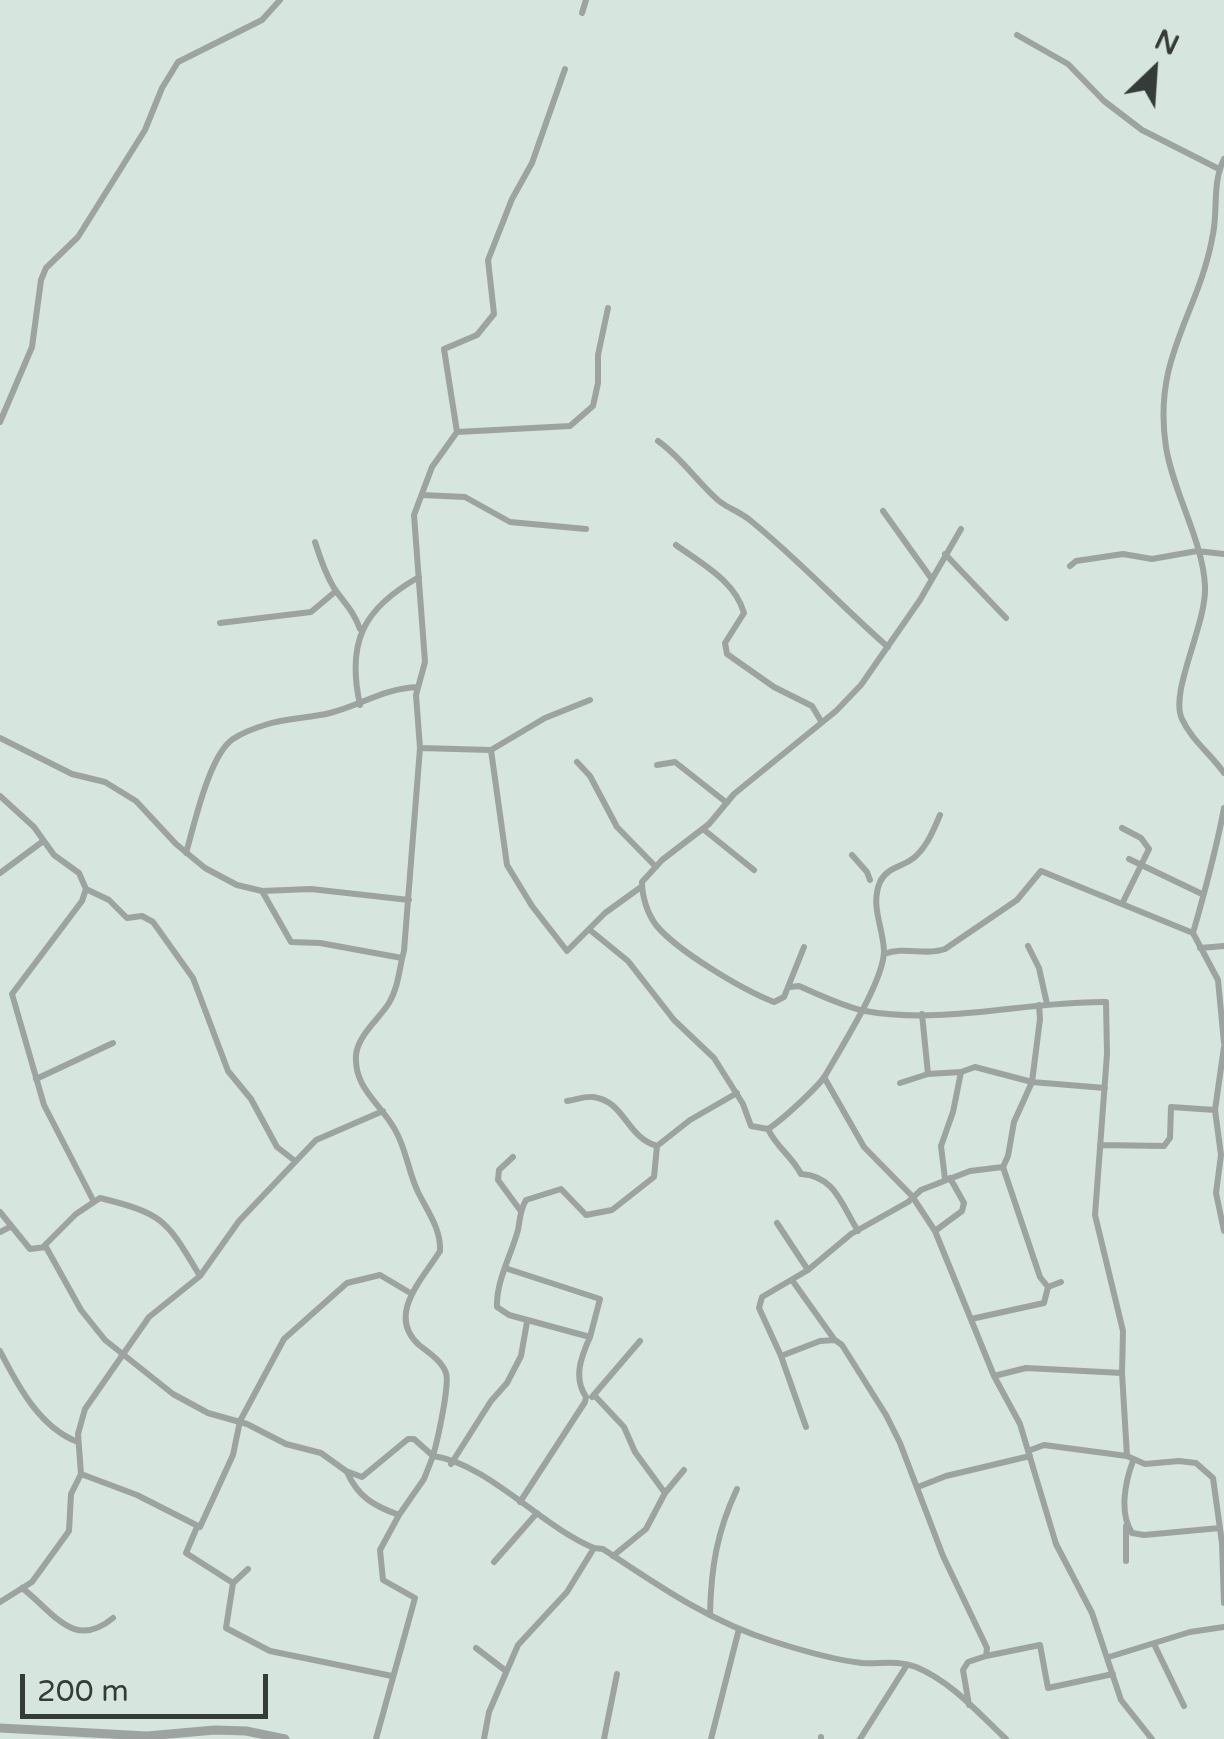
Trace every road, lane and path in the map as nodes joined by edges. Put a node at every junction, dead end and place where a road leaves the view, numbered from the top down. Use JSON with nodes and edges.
{"nodes":[{"id":1,"x":280,"y":0,"type":"edge"},
{"id":2,"x":586,"y":0,"type":"edge"},
{"id":3,"x":582,"y":13,"type":"dead end"},
{"id":4,"x":1018,"y":35,"type":"dead end"},
{"id":5,"x":564,"y":70,"type":"dead end"},
{"id":6,"x":1224,"y":159,"type":"edge"},
{"id":7,"x":1219,"y":170,"type":"junction"},
{"id":8,"x":1224,"y":196,"type":"edge"},
{"id":9,"x":1214,"y":200,"type":"junction"},
{"id":10,"x":608,"y":308,"type":"dead end"},
{"id":11,"x":0,"y":422,"type":"edge"},
{"id":12,"x":457,"y":432,"type":"junction"},
{"id":13,"x":658,"y":442,"type":"dead end"},
{"id":14,"x":422,"y":495,"type":"junction"},
{"id":15,"x":882,"y":511,"type":"dead end"},
{"id":16,"x":586,"y":529,"type":"dead end"},
{"id":17,"x":961,"y":529,"type":"dead end"},
{"id":18,"x":315,"y":542,"type":"dead end"},
{"id":19,"x":676,"y":545,"type":"dead end"},
{"id":20,"x":1197,"y":551,"type":"junction"},
{"id":21,"x":944,"y":554,"type":"junction"},
{"id":22,"x":1224,"y":554,"type":"edge"},
{"id":23,"x":1070,"y":566,"type":"dead end"},
{"id":24,"x":420,"y":577,"type":"junction"},
{"id":25,"x":931,"y":578,"type":"junction"},
{"id":26,"x":336,"y":592,"type":"junction"},
{"id":27,"x":1006,"y":618,"type":"dead end"},
{"id":28,"x":220,"y":623,"type":"dead end"},
{"id":29,"x":360,"y":631,"type":"junction"},
{"id":30,"x":888,"y":648,"type":"junction"},
{"id":31,"x":418,"y":686,"type":"junction"},
{"id":32,"x":590,"y":700,"type":"dead end"},
{"id":33,"x":360,"y":705,"type":"junction"},
{"id":34,"x":820,"y":721,"type":"junction"},
{"id":35,"x":0,"y":738,"type":"edge"},
{"id":36,"x":420,"y":748,"type":"junction"},
{"id":37,"x":491,"y":750,"type":"junction"},
{"id":38,"x":577,"y":762,"type":"dead end"},
{"id":39,"x":656,"y":765,"type":"dead end"},
{"id":40,"x":1224,"y":773,"type":"edge"},
{"id":41,"x":0,"y":796,"type":"edge"},
{"id":42,"x":726,"y":803,"type":"junction"},
{"id":43,"x":1224,"y":808,"type":"edge"},
{"id":44,"x":940,"y":815,"type":"dead end"},
{"id":45,"x":1122,"y":828,"type":"dead end"},
{"id":46,"x":703,"y":829,"type":"junction"},
{"id":47,"x":42,"y":842,"type":"junction"},
{"id":48,"x":186,"y":853,"type":"junction"},
{"id":49,"x":852,"y":854,"type":"dead end"},
{"id":50,"x":1129,"y":858,"type":"dead end"},
{"id":51,"x":1140,"y":864,"type":"junction"},
{"id":52,"x":656,"y":867,"type":"junction"},
{"id":53,"x":754,"y":870,"type":"dead end"},
{"id":54,"x":0,"y":873,"type":"edge"},
{"id":55,"x":870,"y":880,"type":"junction"},
{"id":56,"x":880,"y":881,"type":"junction"},
{"id":57,"x":642,"y":887,"type":"junction"},
{"id":58,"x":86,"y":888,"type":"junction"},
{"id":59,"x":262,"y":891,"type":"junction"},
{"id":60,"x":878,"y":894,"type":"junction"},
{"id":61,"x":1202,"y":894,"type":"junction"},
{"id":62,"x":409,"y":900,"type":"junction"},
{"id":63,"x":1122,"y":904,"type":"junction"},
{"id":64,"x":590,"y":930,"type":"junction"},
{"id":65,"x":1193,"y":933,"type":"junction"},
{"id":66,"x":804,"y":946,"type":"dead end"},
{"id":67,"x":1028,"y":946,"type":"dead end"},
{"id":68,"x":1224,"y":946,"type":"edge"},
{"id":69,"x":1200,"y":948,"type":"junction"},
{"id":70,"x":884,"y":954,"type":"junction"},
{"id":71,"x":402,"y":958,"type":"junction"},
{"id":72,"x":790,"y":986,"type":"junction"},
{"id":73,"x":1043,"y":1004,"type":"junction"},
{"id":74,"x":862,"y":1010,"type":"junction"},
{"id":75,"x":922,"y":1014,"type":"junction"},
{"id":76,"x":113,"y":1043,"type":"dead end"},
{"id":77,"x":1224,"y":1045,"type":"edge"},
{"id":78,"x":960,"y":1072,"type":"junction"},
{"id":79,"x":928,"y":1074,"type":"junction"},
{"id":80,"x":824,"y":1077,"type":"junction"},
{"id":81,"x":36,"y":1079,"type":"junction"},
{"id":82,"x":1032,"y":1082,"type":"junction"},
{"id":83,"x":900,"y":1083,"type":"dead end"},
{"id":84,"x":1104,"y":1088,"type":"junction"},
{"id":85,"x":736,"y":1093,"type":"junction"},
{"id":86,"x":568,"y":1101,"type":"dead end"},
{"id":87,"x":1215,"y":1110,"type":"junction"},
{"id":88,"x":383,"y":1111,"type":"junction"},
{"id":89,"x":768,"y":1129,"type":"junction"},
{"id":90,"x":1100,"y":1145,"type":"junction"},
{"id":91,"x":658,"y":1146,"type":"junction"},
{"id":92,"x":513,"y":1157,"type":"dead end"},
{"id":93,"x":295,"y":1161,"type":"junction"},
{"id":94,"x":1002,"y":1167,"type":"junction"},
{"id":95,"x":947,"y":1179,"type":"junction"},
{"id":96,"x":912,"y":1196,"type":"junction"},
{"id":97,"x":94,"y":1202,"type":"junction"},
{"id":98,"x":520,"y":1210,"type":"junction"},
{"id":99,"x":0,"y":1212,"type":"edge"},
{"id":100,"x":777,"y":1222,"type":"dead end"},
{"id":101,"x":10,"y":1227,"type":"junction"},
{"id":102,"x":858,"y":1230,"type":"junction"},
{"id":103,"x":1224,"y":1230,"type":"edge"},
{"id":104,"x":935,"y":1231,"type":"junction"},
{"id":105,"x":0,"y":1232,"type":"edge"},
{"id":106,"x":42,"y":1248,"type":"junction"},
{"id":107,"x":505,"y":1268,"type":"junction"},
{"id":108,"x":808,"y":1270,"type":"junction"},
{"id":109,"x":200,"y":1276,"type":"junction"},
{"id":110,"x":792,"y":1280,"type":"junction"},
{"id":111,"x":1061,"y":1282,"type":"dead end"},
{"id":112,"x":1048,"y":1287,"type":"junction"},
{"id":113,"x":412,"y":1294,"type":"junction"},
{"id":114,"x":971,"y":1319,"type":"junction"},
{"id":115,"x":528,"y":1321,"type":"junction"},
{"id":116,"x":590,"y":1337,"type":"junction"},
{"id":117,"x":835,"y":1340,"type":"junction"},
{"id":118,"x":640,"y":1341,"type":"dead end"},
{"id":119,"x":0,"y":1350,"type":"edge"},
{"id":120,"x":124,"y":1355,"type":"junction"},
{"id":121,"x":781,"y":1356,"type":"junction"},
{"id":122,"x":1122,"y":1373,"type":"junction"},
{"id":123,"x":994,"y":1376,"type":"junction"},
{"id":124,"x":590,"y":1397,"type":"junction"},
{"id":125,"x":240,"y":1421,"type":"junction"},
{"id":126,"x":806,"y":1428,"type":"dead end"},
{"id":127,"x":80,"y":1443,"type":"junction"},
{"id":128,"x":1029,"y":1454,"type":"junction"},
{"id":129,"x":432,"y":1456,"type":"junction"},
{"id":130,"x":1130,"y":1459,"type":"junction"},
{"id":131,"x":451,"y":1464,"type":"junction"},
{"id":132,"x":684,"y":1470,"type":"dead end"},
{"id":133,"x":346,"y":1471,"type":"junction"},
{"id":134,"x":81,"y":1474,"type":"junction"},
{"id":135,"x":918,"y":1487,"type":"junction"},
{"id":136,"x":737,"y":1490,"type":"dead end"},
{"id":137,"x":665,"y":1494,"type":"junction"},
{"id":138,"x":520,"y":1502,"type":"junction"},
{"id":139,"x":536,"y":1514,"type":"junction"},
{"id":140,"x":399,"y":1515,"type":"junction"},
{"id":141,"x":1126,"y":1524,"type":"junction"},
{"id":142,"x":196,"y":1527,"type":"junction"},
{"id":143,"x":1220,"y":1528,"type":"junction"},
{"id":144,"x":594,"y":1548,"type":"junction"},
{"id":145,"x":613,"y":1556,"type":"junction"},
{"id":146,"x":1126,"y":1560,"type":"dead end"},
{"id":147,"x":494,"y":1562,"type":"dead end"},
{"id":148,"x":248,"y":1569,"type":"dead end"},
{"id":149,"x":233,"y":1583,"type":"junction"},
{"id":150,"x":22,"y":1588,"type":"junction"},
{"id":151,"x":0,"y":1602,"type":"edge"},
{"id":152,"x":1224,"y":1603,"type":"edge"},
{"id":153,"x":710,"y":1614,"type":"junction"},
{"id":154,"x":112,"y":1618,"type":"dead end"},
{"id":155,"x":1224,"y":1627,"type":"edge"},
{"id":156,"x":739,"y":1629,"type":"junction"},
{"id":157,"x":1154,"y":1644,"type":"junction"},
{"id":158,"x":476,"y":1648,"type":"dead end"},
{"id":159,"x":986,"y":1656,"type":"junction"},
{"id":160,"x":1109,"y":1658,"type":"junction"},
{"id":161,"x":907,"y":1664,"type":"junction"},
{"id":162,"x":506,"y":1671,"type":"junction"},
{"id":163,"x":617,"y":1674,"type":"dead end"},
{"id":164,"x":1112,"y":1674,"type":"junction"},
{"id":165,"x":392,"y":1676,"type":"junction"},
{"id":166,"x":970,"y":1705,"type":"junction"},
{"id":167,"x":1184,"y":1706,"type":"dead end"},
{"id":168,"x":0,"y":1728,"type":"edge"},
{"id":169,"x":285,"y":1739,"type":"edge"},
{"id":170,"x":376,"y":1739,"type":"edge"},
{"id":171,"x":484,"y":1739,"type":"edge"},
{"id":172,"x":604,"y":1739,"type":"edge"},
{"id":173,"x":711,"y":1739,"type":"edge"},
{"id":174,"x":860,"y":1739,"type":"edge"},
{"id":175,"x":1006,"y":1739,"type":"edge"},
{"id":176,"x":1152,"y":1739,"type":"edge"}],
"edges":[{"from":1,"to":11,"type":"street"},
{"from":2,"to":3,"type":"street"},
{"from":4,"to":7,"type":"street"},
{"from":5,"to":12,"type":"street"},
{"from":6,"to":7,"type":"street"},
{"from":7,"to":9,"type":"street"},
{"from":8,"to":9,"type":"street"},
{"from":9,"to":20,"type":"street"},
{"from":10,"to":12,"type":"street"},
{"from":12,"to":14,"type":"street"},
{"from":13,"to":30,"type":"street"},
{"from":14,"to":16,"type":"street"},
{"from":14,"to":24,"type":"street"},
{"from":15,"to":25,"type":"street"},
{"from":17,"to":21,"type":"street"},
{"from":18,"to":26,"type":"street"},
{"from":19,"to":34,"type":"street"},
{"from":20,"to":22,"type":"street"},
{"from":20,"to":23,"type":"street"},
{"from":20,"to":40,"type":"street"},
{"from":21,"to":25,"type":"street"},
{"from":21,"to":27,"type":"street"},
{"from":24,"to":29,"type":"street"},
{"from":24,"to":31,"type":"street"},
{"from":25,"to":30,"type":"street"},
{"from":26,"to":28,"type":"street"},
{"from":26,"to":29,"type":"street"},
{"from":29,"to":33,"type":"street"},
{"from":30,"to":34,"type":"street"},
{"from":31,"to":33,"type":"street"},
{"from":31,"to":36,"type":"street"},
{"from":32,"to":37,"type":"street"},
{"from":33,"to":48,"type":"street"},
{"from":34,"to":42,"type":"street"},
{"from":35,"to":48,"type":"street"},
{"from":36,"to":37,"type":"street"},
{"from":36,"to":62,"type":"street"},
{"from":37,"to":64,"type":"street"},
{"from":38,"to":52,"type":"street"},
{"from":39,"to":42,"type":"street"},
{"from":41,"to":47,"type":"street"},
{"from":42,"to":46,"type":"street"},
{"from":43,"to":61,"type":"street"},
{"from":44,"to":56,"type":"street"},
{"from":45,"to":51,"type":"street"},
{"from":46,"to":52,"type":"street"},
{"from":46,"to":53,"type":"street"},
{"from":47,"to":54,"type":"street"},
{"from":47,"to":58,"type":"street"},
{"from":48,"to":59,"type":"street"},
{"from":49,"to":55,"type":"street"},
{"from":50,"to":51,"type":"street"},
{"from":51,"to":61,"type":"street"},
{"from":51,"to":63,"type":"street"},
{"from":52,"to":57,"type":"street"},
{"from":55,"to":56,"type":"street"},
{"from":55,"to":60,"type":"street"},
{"from":56,"to":60,"type":"street"},
{"from":57,"to":64,"type":"street"},
{"from":57,"to":72,"type":"street"},
{"from":58,"to":81,"type":"street"},
{"from":58,"to":93,"type":"street"},
{"from":59,"to":62,"type":"street"},
{"from":59,"to":71,"type":"street"},
{"from":60,"to":70,"type":"street"},
{"from":61,"to":65,"type":"street"},
{"from":62,"to":71,"type":"street"},
{"from":63,"to":65,"type":"street"},
{"from":63,"to":70,"type":"street"},
{"from":64,"to":85,"type":"street"},
{"from":65,"to":69,"type":"street"},
{"from":66,"to":72,"type":"street"},
{"from":67,"to":73,"type":"street"},
{"from":68,"to":69,"type":"street"},
{"from":69,"to":77,"type":"street"},
{"from":70,"to":74,"type":"street"},
{"from":71,"to":88,"type":"street"},
{"from":72,"to":74,"type":"street"},
{"from":73,"to":75,"type":"street"},
{"from":73,"to":82,"type":"street"},
{"from":73,"to":84,"type":"street"},
{"from":74,"to":75,"type":"street"},
{"from":74,"to":80,"type":"street"},
{"from":75,"to":79,"type":"street"},
{"from":76,"to":81,"type":"street"},
{"from":77,"to":87,"type":"street"},
{"from":78,"to":79,"type":"street"},
{"from":78,"to":82,"type":"street"},
{"from":78,"to":95,"type":"street"},
{"from":79,"to":83,"type":"street"},
{"from":80,"to":89,"type":"street"},
{"from":80,"to":96,"type":"street"},
{"from":81,"to":97,"type":"street"},
{"from":82,"to":84,"type":"street"},
{"from":82,"to":94,"type":"street"},
{"from":84,"to":90,"type":"street"},
{"from":85,"to":89,"type":"street"},
{"from":85,"to":91,"type":"street"},
{"from":86,"to":91,"type":"street"},
{"from":87,"to":90,"type":"street"},
{"from":87,"to":103,"type":"street"},
{"from":88,"to":93,"type":"street"},
{"from":88,"to":113,"type":"street"},
{"from":89,"to":102,"type":"street"},
{"from":90,"to":122,"type":"street"},
{"from":91,"to":98,"type":"street"},
{"from":92,"to":98,"type":"street"},
{"from":93,"to":109,"type":"street"},
{"from":94,"to":95,"type":"street"},
{"from":94,"to":112,"type":"street"},
{"from":95,"to":96,"type":"street"},
{"from":95,"to":104,"type":"street"},
{"from":96,"to":102,"type":"street"},
{"from":96,"to":104,"type":"street"},
{"from":97,"to":106,"type":"street"},
{"from":97,"to":109,"type":"street"},
{"from":98,"to":107,"type":"street"},
{"from":99,"to":101,"type":"street"},
{"from":100,"to":108,"type":"street"},
{"from":101,"to":105,"type":"street"},
{"from":101,"to":106,"type":"street"},
{"from":102,"to":108,"type":"street"},
{"from":104,"to":114,"type":"street"},
{"from":106,"to":120,"type":"street"},
{"from":107,"to":115,"type":"street"},
{"from":107,"to":116,"type":"street"},
{"from":108,"to":110,"type":"street"},
{"from":109,"to":120,"type":"street"},
{"from":110,"to":117,"type":"street"},
{"from":110,"to":121,"type":"street"},
{"from":111,"to":112,"type":"street"},
{"from":112,"to":114,"type":"street"},
{"from":113,"to":125,"type":"street"},
{"from":113,"to":129,"type":"street"},
{"from":114,"to":123,"type":"street"},
{"from":115,"to":116,"type":"street"},
{"from":115,"to":131,"type":"street"},
{"from":116,"to":124,"type":"street"},
{"from":117,"to":121,"type":"street"},
{"from":117,"to":135,"type":"street"},
{"from":118,"to":124,"type":"street"},
{"from":119,"to":127,"type":"street"},
{"from":120,"to":125,"type":"street"},
{"from":120,"to":127,"type":"street"},
{"from":121,"to":126,"type":"street"},
{"from":122,"to":123,"type":"street"},
{"from":122,"to":130,"type":"street"},
{"from":123,"to":128,"type":"street"},
{"from":124,"to":137,"type":"street"},
{"from":124,"to":138,"type":"street"},
{"from":125,"to":133,"type":"street"},
{"from":125,"to":142,"type":"street"},
{"from":127,"to":134,"type":"street"},
{"from":128,"to":130,"type":"street"},
{"from":128,"to":135,"type":"street"},
{"from":128,"to":160,"type":"street"},
{"from":129,"to":131,"type":"street"},
{"from":129,"to":133,"type":"street"},
{"from":129,"to":140,"type":"street"},
{"from":130,"to":141,"type":"street"},
{"from":130,"to":143,"type":"street"},
{"from":131,"to":138,"type":"street"},
{"from":132,"to":137,"type":"street"},
{"from":133,"to":140,"type":"street"},
{"from":134,"to":142,"type":"street"},
{"from":134,"to":150,"type":"street"},
{"from":135,"to":159,"type":"street"},
{"from":136,"to":153,"type":"street"},
{"from":137,"to":145,"type":"street"},
{"from":138,"to":139,"type":"street"},
{"from":139,"to":144,"type":"street"},
{"from":139,"to":147,"type":"street"},
{"from":140,"to":165,"type":"street"},
{"from":141,"to":143,"type":"street"},
{"from":141,"to":146,"type":"street"},
{"from":142,"to":149,"type":"street"},
{"from":143,"to":152,"type":"street"},
{"from":144,"to":145,"type":"street"},
{"from":144,"to":162,"type":"street"},
{"from":145,"to":153,"type":"street"},
{"from":148,"to":149,"type":"street"},
{"from":149,"to":165,"type":"street"},
{"from":150,"to":151,"type":"street"},
{"from":150,"to":154,"type":"street"},
{"from":153,"to":156,"type":"street"},
{"from":155,"to":157,"type":"street"},
{"from":156,"to":161,"type":"street"},
{"from":156,"to":173,"type":"street"},
{"from":157,"to":160,"type":"street"},
{"from":157,"to":167,"type":"street"},
{"from":158,"to":162,"type":"street"},
{"from":159,"to":164,"type":"street"},
{"from":159,"to":166,"type":"street"},
{"from":160,"to":164,"type":"street"},
{"from":161,"to":166,"type":"street"},
{"from":161,"to":174,"type":"street"},
{"from":162,"to":171,"type":"street"},
{"from":163,"to":172,"type":"street"},
{"from":164,"to":176,"type":"street"},
{"from":165,"to":170,"type":"street"},
{"from":166,"to":175,"type":"street"},
{"from":168,"to":169,"type":"street"}]}
